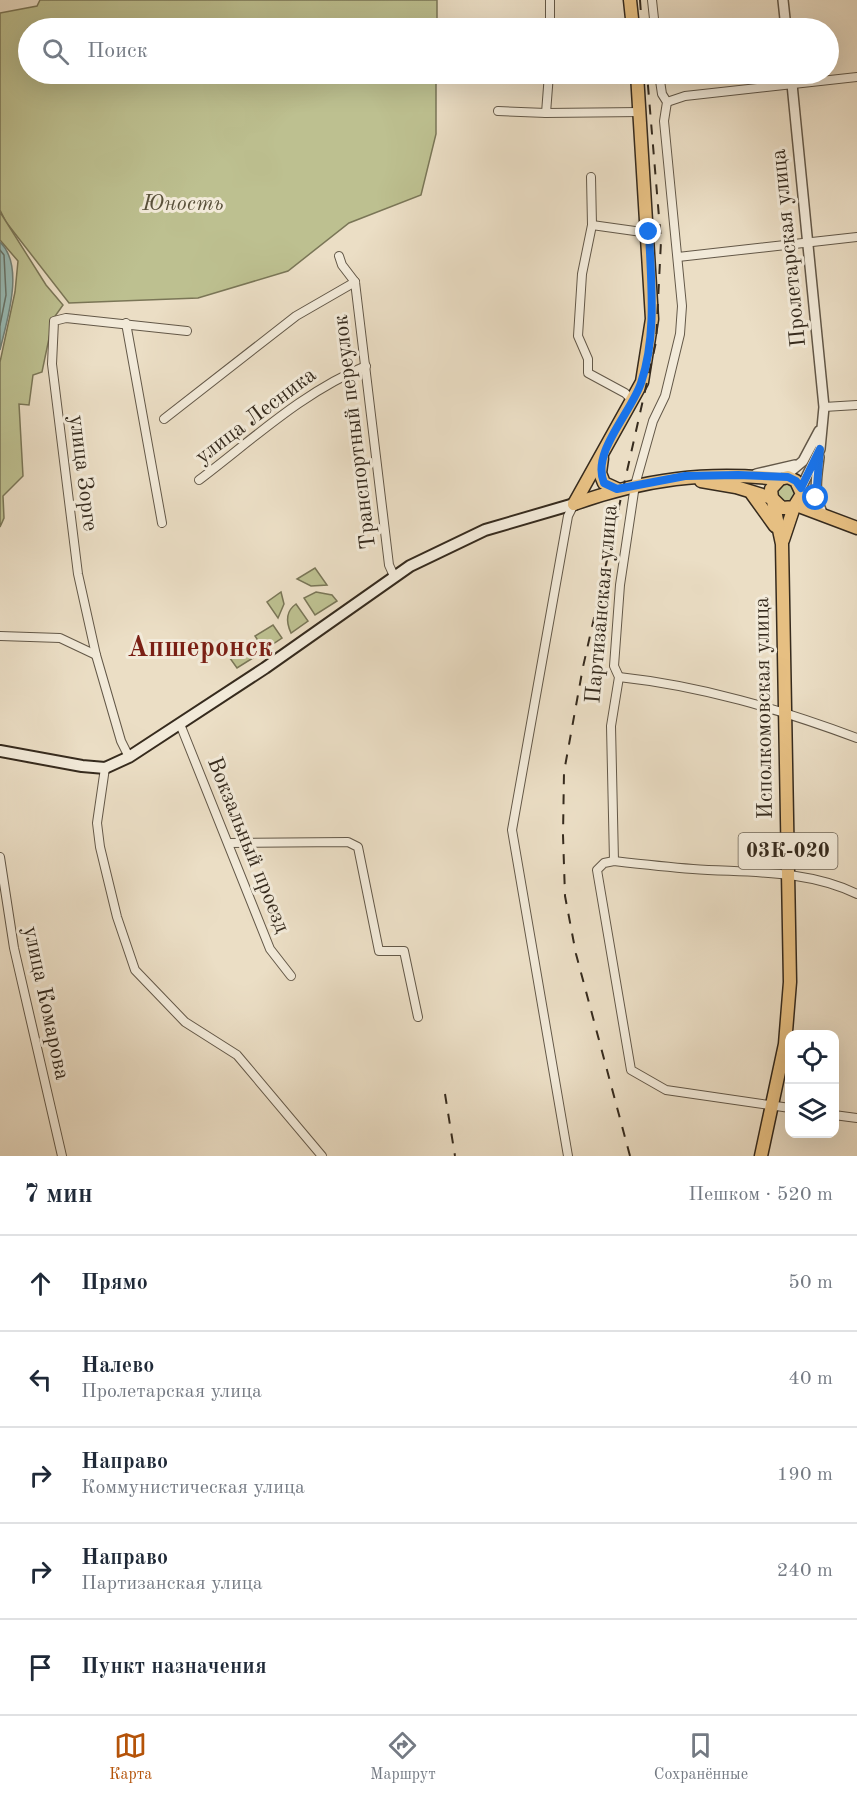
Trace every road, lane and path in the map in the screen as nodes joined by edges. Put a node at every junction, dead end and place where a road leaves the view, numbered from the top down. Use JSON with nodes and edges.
{"nodes":[{"id":1,"x":550,"y":0,"type":"edge"},
{"id":2,"x":630,"y":0,"type":"edge"},
{"id":3,"x":652,"y":0,"type":"edge"},
{"id":4,"x":783,"y":0,"type":"edge"},
{"id":5,"x":550,"y":18,"type":"edge"},
{"id":6,"x":632,"y":18,"type":"edge"},
{"id":7,"x":654,"y":18,"type":"edge"},
{"id":8,"x":785,"y":18,"type":"edge"},
{"id":9,"x":857,"y":77,"type":"edge"},
{"id":10,"x":839,"y":79,"type":"edge"},
{"id":11,"x":548,"y":84,"type":"edge"},
{"id":12,"x":639,"y":84,"type":"edge"},
{"id":13,"x":660,"y":84,"type":"edge"},
{"id":14,"x":800,"y":84,"type":"edge"},
{"id":15,"x":792,"y":85,"type":"junction"},
{"id":16,"x":667,"y":102,"type":"junction"},
{"id":17,"x":498,"y":111,"type":"dead end"},
{"id":18,"x":641,"y":112,"type":"junction"},
{"id":19,"x":546,"y":113,"type":"junction"},
{"id":20,"x":591,"y":177,"type":"dead end"},
{"id":21,"x":592,"y":225,"type":"junction"},
{"id":22,"x":649,"y":232,"type":"junction"},
{"id":23,"x":857,"y":237,"type":"edge"},
{"id":24,"x":808,"y":241,"type":"junction"},
{"id":25,"x":339,"y":256,"type":"dead end"},
{"id":26,"x":678,"y":257,"type":"junction"},
{"id":27,"x":355,"y":282,"type":"junction"},
{"id":28,"x":126,"y":323,"type":"junction"},
{"id":29,"x":187,"y":331,"type":"dead end"},
{"id":30,"x":366,"y":366,"type":"junction"},
{"id":31,"x":633,"y":401,"type":"junction"},
{"id":32,"x":857,"y":405,"type":"edge"},
{"id":33,"x":824,"y":407,"type":"junction"},
{"id":34,"x":824,"y":418,"type":"junction"},
{"id":35,"x":164,"y":419,"type":"dead end"},
{"id":36,"x":820,"y":449,"type":"junction"},
{"id":37,"x":602,"y":456,"type":"junction"},
{"id":38,"x":803,"y":461,"type":"junction"},
{"id":39,"x":749,"y":476,"type":"junction"},
{"id":40,"x":782,"y":478,"type":"junction"},
{"id":41,"x":199,"y":480,"type":"dead end"},
{"id":42,"x":664,"y":480,"type":"junction"},
{"id":43,"x":635,"y":486,"type":"junction"},
{"id":44,"x":617,"y":489,"type":"junction"},
{"id":45,"x":801,"y":489,"type":"junction"},
{"id":46,"x":751,"y":491,"type":"junction"},
{"id":47,"x":772,"y":500,"type":"junction"},
{"id":48,"x":574,"y":504,"type":"junction"},
{"id":49,"x":795,"y":506,"type":"junction"},
{"id":50,"x":821,"y":513,"type":"junction"},
{"id":51,"x":162,"y":523,"type":"dead end"},
{"id":52,"x":857,"y":528,"type":"edge"},
{"id":53,"x":782,"y":544,"type":"junction"},
{"id":54,"x":394,"y":576,"type":"junction"},
{"id":55,"x":0,"y":636,"type":"edge"},
{"id":56,"x":96,"y":655,"type":"junction"},
{"id":57,"x":619,"y":676,"type":"junction"},
{"id":58,"x":784,"y":711,"type":"junction"},
{"id":59,"x":180,"y":724,"type":"junction"},
{"id":60,"x":857,"y":738,"type":"edge"},
{"id":61,"x":0,"y":751,"type":"edge"},
{"id":62,"x":129,"y":756,"type":"junction"},
{"id":63,"x":105,"y":768,"type":"junction"},
{"id":64,"x":229,"y":843,"type":"junction"},
{"id":65,"x":0,"y":857,"type":"edge"},
{"id":66,"x":614,"y":861,"type":"junction"},
{"id":67,"x":788,"y":874,"type":"junction"},
{"id":68,"x":857,"y":894,"type":"edge"},
{"id":69,"x":291,"y":976,"type":"dead end"},
{"id":70,"x":418,"y":1017,"type":"dead end"},
{"id":71,"x":771,"y":1106,"type":"junction"},
{"id":72,"x":785,"y":1108,"type":"edge"},
{"id":73,"x":839,"y":1116,"type":"edge"},
{"id":74,"x":857,"y":1118,"type":"edge"},
{"id":75,"x":62,"y":1156,"type":"edge"},
{"id":76,"x":322,"y":1156,"type":"edge"},
{"id":77,"x":568,"y":1156,"type":"edge"},
{"id":78,"x":761,"y":1156,"type":"edge"}],
"edges":[{"from":1,"to":5,"type":"street"},
{"from":2,"to":6,"type":"main road"},
{"from":3,"to":7,"type":"street"},
{"from":4,"to":8,"type":"street"},
{"from":9,"to":10,"type":"street"},
{"from":11,"to":19,"type":"street"},
{"from":12,"to":18,"type":"main road"},
{"from":13,"to":16,"type":"street","name":"Партизанская улица"},
{"from":14,"to":15,"type":"street"},
{"from":15,"to":16,"type":"street"},
{"from":15,"to":24,"type":"street","name":"Пролетарская улица"},
{"from":16,"to":26,"type":"street","name":"Партизанская улица"},
{"from":17,"to":19,"type":"street"},
{"from":18,"to":19,"type":"street"},
{"from":18,"to":22,"type":"main road"},
{"from":20,"to":21,"type":"street"},
{"from":21,"to":22,"type":"street"},
{"from":21,"to":31,"type":"street"},
{"from":22,"to":31,"type":"main road"},
{"from":23,"to":24,"type":"street"},
{"from":24,"to":26,"type":"street"},
{"from":24,"to":33,"type":"street","name":"Пролетарская улица"},
{"from":25,"to":27,"type":"street"},
{"from":26,"to":43,"type":"street","name":"Партизанская улица"},
{"from":27,"to":30,"type":"street","name":"Транспортный переулок"},
{"from":27,"to":35,"type":"street"},
{"from":28,"to":29,"type":"street","name":"улица Зорге"},
{"from":28,"to":51,"type":"street"},
{"from":28,"to":56,"type":"street","name":"улица Зорге"},
{"from":30,"to":41,"type":"street","name":"улица Лесника"},
{"from":30,"to":54,"type":"street","name":"Транспортный переулок"},
{"from":31,"to":37,"type":"main road"},
{"from":32,"to":33,"type":"street"},
{"from":33,"to":34,"type":"street","name":"Пролетарская улица"},
{"from":34,"to":36,"type":"street","name":"Пролетарская улица"},
{"from":34,"to":38,"type":"street","name":"Пролетарская улица"},
{"from":36,"to":45,"type":"street","name":"Пролетарская улица"},
{"from":36,"to":50,"type":"street"},
{"from":37,"to":44,"type":"main road"},
{"from":37,"to":48,"type":"main road"},
{"from":38,"to":39,"type":"street"},
{"from":38,"to":40,"type":"street","name":"Пролетарская улица"},
{"from":39,"to":40,"type":"main road"},
{"from":39,"to":42,"type":"main road"},
{"from":40,"to":45,"type":"main road"},
{"from":40,"to":47,"type":"main road"},
{"from":42,"to":43,"type":"main road"},
{"from":42,"to":46,"type":"main road"},
{"from":43,"to":44,"type":"main road"},
{"from":43,"to":57,"type":"street","name":"Партизанская улица"},
{"from":44,"to":48,"type":"main road"},
{"from":45,"to":49,"type":"main road"},
{"from":45,"to":50,"type":"main road"},
{"from":46,"to":47,"type":"main road"},
{"from":46,"to":53,"type":"main road"},
{"from":47,"to":49,"type":"main road"},
{"from":47,"to":53,"type":"main road","name":"Исполкомовская улица"},
{"from":48,"to":54,"type":"main road"},
{"from":48,"to":77,"type":"street","name":"Партизанская улица"},
{"from":49,"to":50,"type":"main road"},
{"from":49,"to":53,"type":"main road","name":"Исполкомовская улица"},
{"from":50,"to":52,"type":"main road"},
{"from":50,"to":53,"type":"main road"},
{"from":53,"to":58,"type":"main road","name":"Исполкомовская улица","number":"03К-020"},
{"from":54,"to":59,"type":"main road"},
{"from":55,"to":56,"type":"street"},
{"from":56,"to":62,"type":"street","name":"улица Зорге"},
{"from":57,"to":58,"type":"street"},
{"from":57,"to":66,"type":"street","name":"Партизанская улица"},
{"from":58,"to":60,"type":"street"},
{"from":58,"to":67,"type":"main road","name":"Исполкомовская улица","number":"03К-020"},
{"from":59,"to":62,"type":"main road"},
{"from":59,"to":64,"type":"street","name":"Вокзальный проезд"},
{"from":61,"to":63,"type":"main road"},
{"from":62,"to":63,"type":"main road"},
{"from":63,"to":76,"type":"street"},
{"from":64,"to":69,"type":"street","name":"Вокзальный проезд"},
{"from":64,"to":70,"type":"street"},
{"from":65,"to":75,"type":"street","name":"улица Комарова"},
{"from":66,"to":67,"type":"street"},
{"from":66,"to":71,"type":"street"},
{"from":67,"to":68,"type":"street"},
{"from":67,"to":71,"type":"main road","name":"Исполкомовская улица","number":"03К-020"},
{"from":71,"to":72,"type":"street"},
{"from":71,"to":78,"type":"main road","name":"Исполкомовская улица","number":"03К-020"},
{"from":73,"to":74,"type":"street"}]}
